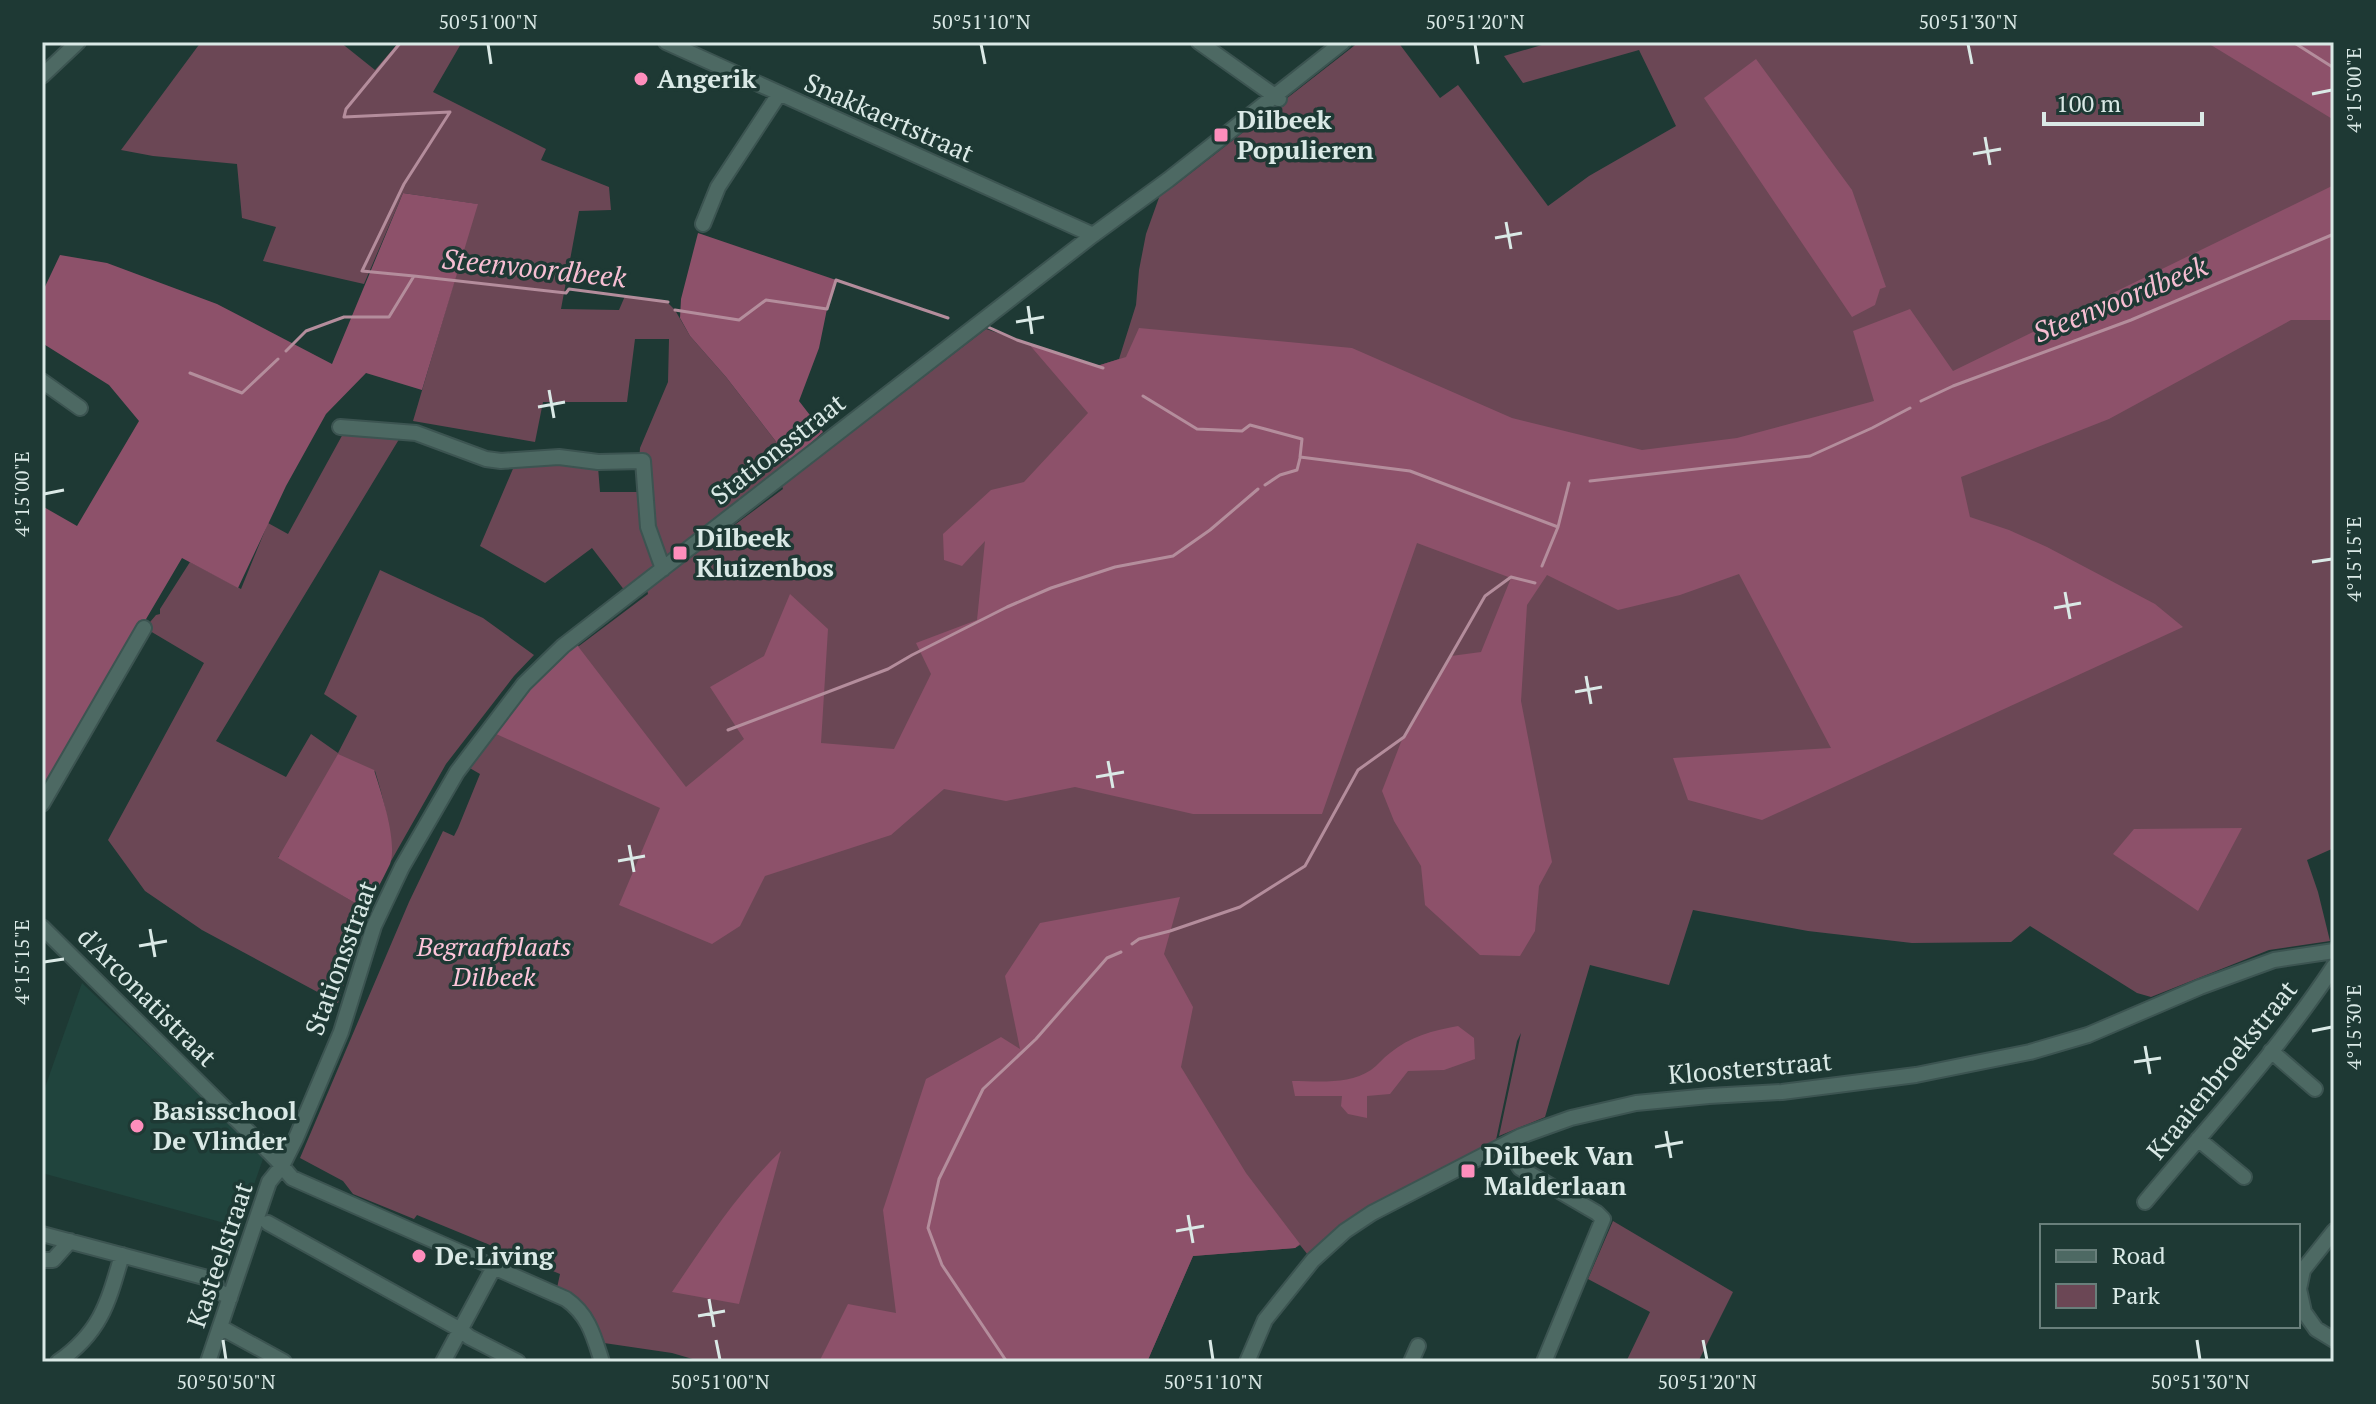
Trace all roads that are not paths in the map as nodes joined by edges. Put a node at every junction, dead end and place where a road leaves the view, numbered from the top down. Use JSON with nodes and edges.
{"nodes":[{"id":1,"x":78,"y":42,"type":"edge"},
{"id":2,"x":666,"y":42,"type":"edge"},
{"id":3,"x":1199,"y":42,"type":"edge"},
{"id":4,"x":1343,"y":42,"type":"edge"},
{"id":5,"x":42,"y":76,"type":"edge"},
{"id":6,"x":779,"y":94,"type":"junction"},
{"id":7,"x":1277,"y":98,"type":"junction"},
{"id":8,"x":703,"y":224,"type":"dead end"},
{"id":9,"x":1093,"y":235,"type":"junction"},
{"id":10,"x":42,"y":381,"type":"edge"},
{"id":11,"x":80,"y":408,"type":"dead end"},
{"id":12,"x":340,"y":427,"type":"dead end"},
{"id":13,"x":663,"y":569,"type":"junction"},
{"id":14,"x":144,"y":628,"type":"dead end"},
{"id":15,"x":42,"y":804,"type":"edge"},
{"id":16,"x":42,"y":927,"type":"edge"},
{"id":17,"x":2334,"y":951,"type":"edge"},
{"id":18,"x":2334,"y":966,"type":"edge"},
{"id":19,"x":2271,"y":1051,"type":"junction"},
{"id":20,"x":2315,"y":1089,"type":"dead end"},
{"id":21,"x":2198,"y":1139,"type":"junction"},
{"id":22,"x":1502,"y":1146,"type":"junction"},
{"id":23,"x":282,"y":1166,"type":"junction"},
{"id":24,"x":2244,"y":1177,"type":"dead end"},
{"id":25,"x":2145,"y":1202,"type":"dead end"},
{"id":26,"x":268,"y":1223,"type":"dead end"},
{"id":27,"x":2334,"y":1231,"type":"edge"},
{"id":28,"x":42,"y":1234,"type":"edge"},
{"id":29,"x":70,"y":1241,"type":"junction"},
{"id":30,"x":122,"y":1255,"type":"junction"},
{"id":31,"x":42,"y":1260,"type":"edge"},
{"id":32,"x":494,"y":1267,"type":"junction"},
{"id":33,"x":238,"y":1274,"type":"junction"},
{"id":34,"x":215,"y":1280,"type":"junction"},
{"id":35,"x":2300,"y":1284,"type":"edge"},
{"id":36,"x":2300,"y":1294,"type":"edge"},
{"id":37,"x":230,"y":1298,"type":"junction"},
{"id":38,"x":220,"y":1327,"type":"junction"},
{"id":39,"x":461,"y":1330,"type":"junction"},
{"id":40,"x":2334,"y":1340,"type":"edge"},
{"id":41,"x":1418,"y":1346,"type":"dead end"},
{"id":42,"x":58,"y":1362,"type":"edge"},
{"id":43,"x":208,"y":1362,"type":"edge"},
{"id":44,"x":284,"y":1362,"type":"edge"},
{"id":45,"x":443,"y":1362,"type":"edge"},
{"id":46,"x":518,"y":1362,"type":"edge"},
{"id":47,"x":602,"y":1362,"type":"edge"},
{"id":48,"x":1247,"y":1362,"type":"edge"},
{"id":49,"x":1411,"y":1362,"type":"edge"},
{"id":50,"x":1544,"y":1362,"type":"edge"}],
"edges":[{"from":1,"to":5,"type":"street"},
{"from":2,"to":6,"type":"street","name":"Snakkaertstraat"},
{"from":3,"to":7,"type":"street"},
{"from":4,"to":7,"type":"street","name":"Stationsstraat"},
{"from":6,"to":8,"type":"street"},
{"from":6,"to":9,"type":"street","name":"Snakkaertstraat"},
{"from":7,"to":9,"type":"street","name":"Stationsstraat"},
{"from":9,"to":13,"type":"street","name":"Stationsstraat"},
{"from":10,"to":11,"type":"street"},
{"from":12,"to":13,"type":"street"},
{"from":13,"to":23,"type":"street","name":"Stationsstraat"},
{"from":14,"to":15,"type":"street"},
{"from":16,"to":23,"type":"street","name":"d'Arconatistraat"},
{"from":17,"to":22,"type":"street","name":"Kloosterstraat"},
{"from":18,"to":19,"type":"street","name":"Kraaienbroekstraat"},
{"from":19,"to":20,"type":"street"},
{"from":19,"to":21,"type":"street","name":"Kraaienbroekstraat"},
{"from":21,"to":24,"type":"street"},
{"from":21,"to":25,"type":"street","name":"Kraaienbroekstraat"},
{"from":22,"to":48,"type":"street","name":"Kloosterstraat"},
{"from":22,"to":50,"type":"street"},
{"from":23,"to":32,"type":"street","name":"d'Arconatistraat"},
{"from":23,"to":33,"type":"street","name":"Kasteelstraat"},
{"from":26,"to":39,"type":"street"},
{"from":27,"to":35,"type":"street"},
{"from":28,"to":29,"type":"street"},
{"from":29,"to":30,"type":"street"},
{"from":29,"to":31,"type":"street"},
{"from":30,"to":34,"type":"street"},
{"from":30,"to":42,"type":"street"},
{"from":32,"to":39,"type":"street"},
{"from":32,"to":47,"type":"street","name":"d'Arconatistraat"},
{"from":33,"to":34,"type":"street"},
{"from":33,"to":37,"type":"street","name":"Kasteelstraat"},
{"from":34,"to":37,"type":"street"},
{"from":36,"to":40,"type":"street"},
{"from":37,"to":38,"type":"street","name":"Kasteelstraat"},
{"from":38,"to":43,"type":"street","name":"Kasteelstraat"},
{"from":38,"to":44,"type":"street"},
{"from":39,"to":45,"type":"street"},
{"from":39,"to":46,"type":"street"},
{"from":41,"to":49,"type":"street"}]}
